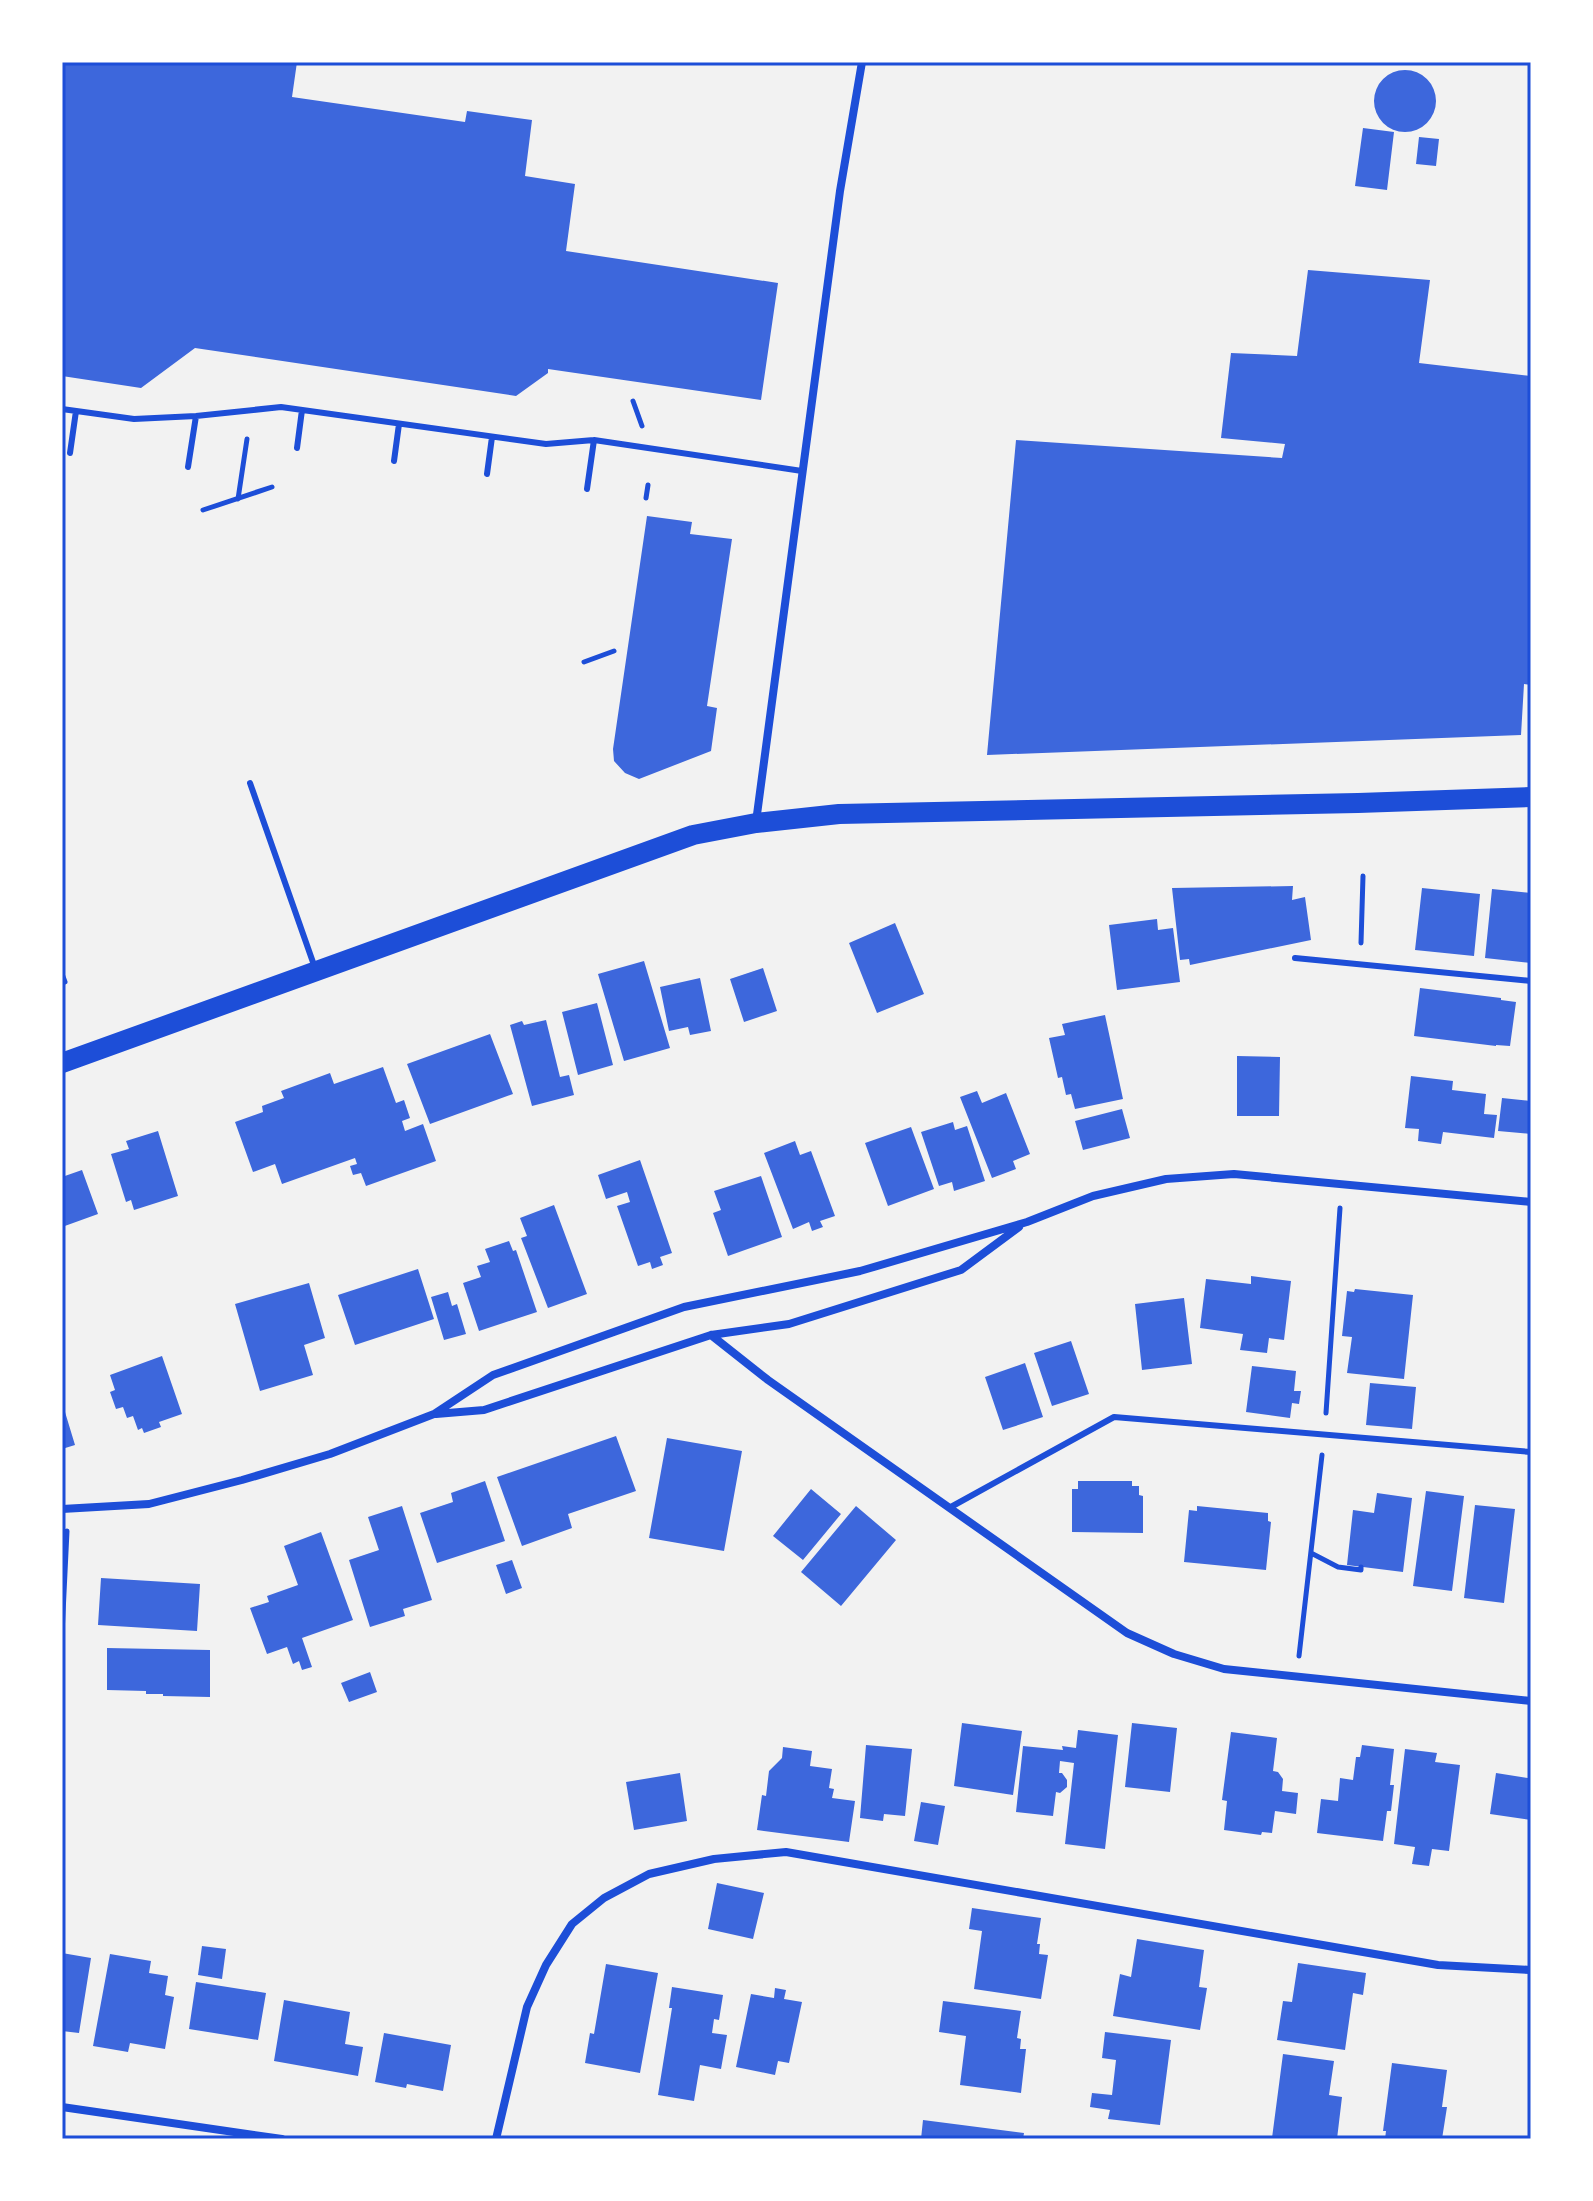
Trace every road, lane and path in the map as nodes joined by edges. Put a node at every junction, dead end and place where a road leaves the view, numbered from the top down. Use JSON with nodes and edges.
{"nodes":[{"id":1,"x":862,"y":62,"type":"edge"},
{"id":2,"x":633,"y":401,"type":"dead end"},
{"id":3,"x":62,"y":409,"type":"edge"},
{"id":4,"x":302,"y":410,"type":"junction"},
{"id":5,"x":76,"y":411,"type":"junction"},
{"id":6,"x":196,"y":416,"type":"junction"},
{"id":7,"x":399,"y":424,"type":"junction"},
{"id":8,"x":646,"y":434,"type":"dead end"},
{"id":9,"x":492,"y":437,"type":"junction"},
{"id":10,"x":247,"y":439,"type":"dead end"},
{"id":11,"x":594,"y":440,"type":"junction"},
{"id":12,"x":297,"y":448,"type":"dead end"},
{"id":13,"x":70,"y":453,"type":"dead end"},
{"id":14,"x":394,"y":461,"type":"dead end"},
{"id":15,"x":188,"y":467,"type":"dead end"},
{"id":16,"x":802,"y":471,"type":"junction"},
{"id":17,"x":487,"y":474,"type":"dead end"},
{"id":18,"x":648,"y":485,"type":"dead end"},
{"id":19,"x":272,"y":487,"type":"dead end"},
{"id":20,"x":587,"y":489,"type":"dead end"},
{"id":21,"x":646,"y":498,"type":"dead end"},
{"id":22,"x":238,"y":499,"type":"junction"},
{"id":23,"x":203,"y":510,"type":"dead end"},
{"id":24,"x":614,"y":651,"type":"dead end"},
{"id":25,"x":584,"y":662,"type":"dead end"},
{"id":26,"x":250,"y":783,"type":"dead end"},
{"id":27,"x":1531,"y":797,"type":"edge"},
{"id":28,"x":756,"y":823,"type":"junction"},
{"id":29,"x":1363,"y":876,"type":"dead end"},
{"id":30,"x":1361,"y":950,"type":"dead end"},
{"id":31,"x":1295,"y":958,"type":"dead end"},
{"id":32,"x":316,"y":973,"type":"junction"},
{"id":33,"x":62,"y":974,"type":"edge"},
{"id":34,"x":1531,"y":981,"type":"edge"},
{"id":35,"x":65,"y":982,"type":"dead end"},
{"id":36,"x":62,"y":1063,"type":"edge"},
{"id":37,"x":1342,"y":1184,"type":"junction"},
{"id":38,"x":1531,"y":1202,"type":"edge"},
{"id":39,"x":1027,"y":1222,"type":"junction"},
{"id":40,"x":711,"y":1335,"type":"junction"},
{"id":41,"x":434,"y":1414,"type":"junction"},
{"id":42,"x":1324,"y":1434,"type":"junction"},
{"id":43,"x":1531,"y":1452,"type":"edge"},
{"id":44,"x":949,"y":1508,"type":"junction"},
{"id":45,"x":62,"y":1509,"type":"edge"},
{"id":46,"x":67,"y":1530,"type":"dead end"},
{"id":47,"x":1311,"y":1553,"type":"junction"},
{"id":48,"x":1361,"y":1567,"type":"dead end"},
{"id":49,"x":62,"y":1634,"type":"edge"},
{"id":50,"x":1296,"y":1676,"type":"junction"},
{"id":51,"x":1531,"y":1701,"type":"edge"},
{"id":52,"x":1531,"y":1970,"type":"edge"},
{"id":53,"x":62,"y":2107,"type":"edge"},
{"id":54,"x":282,"y":2139,"type":"edge"},
{"id":55,"x":496,"y":2139,"type":"edge"}],
"edges":[{"from":1,"to":16,"type":"street"},
{"from":2,"to":8,"type":"path"},
{"from":3,"to":5,"type":"lane"},
{"from":4,"to":6,"type":"lane"},
{"from":4,"to":7,"type":"lane"},
{"from":4,"to":12,"type":"lane"},
{"from":5,"to":6,"type":"lane"},
{"from":5,"to":13,"type":"lane"},
{"from":6,"to":15,"type":"lane"},
{"from":7,"to":9,"type":"lane"},
{"from":7,"to":14,"type":"lane"},
{"from":9,"to":11,"type":"lane"},
{"from":9,"to":17,"type":"lane"},
{"from":10,"to":22,"type":"path"},
{"from":11,"to":16,"type":"lane"},
{"from":11,"to":20,"type":"lane"},
{"from":16,"to":28,"type":"street"},
{"from":18,"to":21,"type":"path"},
{"from":19,"to":22,"type":"path"},
{"from":22,"to":23,"type":"path"},
{"from":24,"to":25,"type":"path"},
{"from":26,"to":32,"type":"lane"},
{"from":27,"to":28,"type":"main road"},
{"from":28,"to":32,"type":"main road"},
{"from":29,"to":30,"type":"path"},
{"from":31,"to":34,"type":"lane"},
{"from":32,"to":36,"type":"main road"},
{"from":33,"to":35,"type":"path"},
{"from":37,"to":38,"type":"street"},
{"from":37,"to":39,"type":"street"},
{"from":37,"to":42,"type":"path"},
{"from":39,"to":40,"type":"street"},
{"from":39,"to":41,"type":"street"},
{"from":40,"to":41,"type":"street"},
{"from":40,"to":44,"type":"street"},
{"from":41,"to":45,"type":"street"},
{"from":42,"to":43,"type":"lane"},
{"from":42,"to":44,"type":"lane"},
{"from":42,"to":47,"type":"path"},
{"from":44,"to":50,"type":"street"},
{"from":46,"to":49,"type":"path"},
{"from":47,"to":48,"type":"path"},
{"from":47,"to":50,"type":"path"},
{"from":50,"to":51,"type":"street"},
{"from":52,"to":55,"type":"street"},
{"from":53,"to":54,"type":"street"}]}
